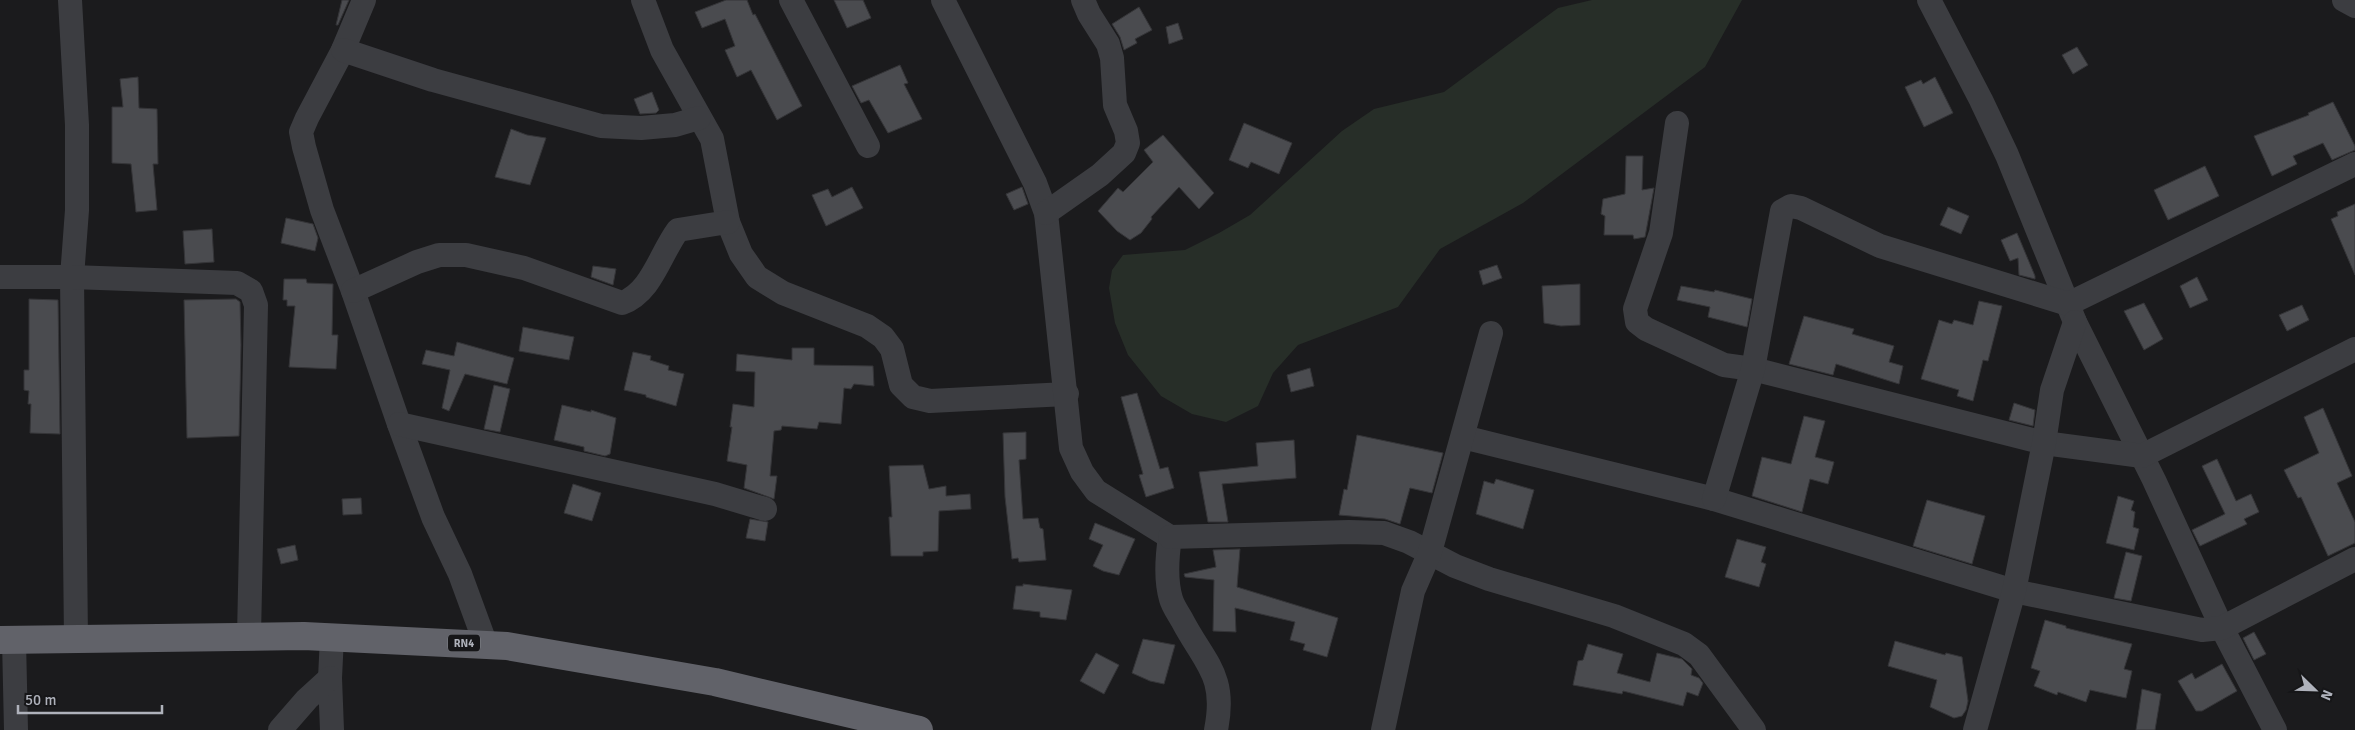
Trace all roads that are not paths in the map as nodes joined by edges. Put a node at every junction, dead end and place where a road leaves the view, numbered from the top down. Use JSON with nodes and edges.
{"nodes":[{"id":1,"x":70,"y":0,"type":"edge"},
{"id":2,"x":364,"y":0,"type":"edge"},
{"id":3,"x":643,"y":0,"type":"edge"},
{"id":4,"x":791,"y":0,"type":"edge"},
{"id":5,"x":943,"y":0,"type":"edge"},
{"id":6,"x":1083,"y":0,"type":"edge"},
{"id":7,"x":1929,"y":0,"type":"edge"},
{"id":8,"x":2344,"y":0,"type":"edge"},
{"id":9,"x":2355,"y":6,"type":"edge"},
{"id":10,"x":343,"y":50,"type":"junction"},
{"id":11,"x":699,"y":118,"type":"junction"},
{"id":12,"x":1677,"y":123,"type":"dead end"},
{"id":13,"x":868,"y":146,"type":"dead end"},
{"id":14,"x":2355,"y":164,"type":"edge"},
{"id":15,"x":1046,"y":213,"type":"junction"},
{"id":16,"x":728,"y":222,"type":"junction"},
{"id":17,"x":0,"y":277,"type":"edge"},
{"id":18,"x":72,"y":277,"type":"junction"},
{"id":19,"x":353,"y":291,"type":"junction"},
{"id":20,"x":2072,"y":313,"type":"junction"},
{"id":21,"x":1490,"y":333,"type":"dead end"},
{"id":22,"x":2355,"y":349,"type":"edge"},
{"id":23,"x":1753,"y":369,"type":"junction"},
{"id":24,"x":1067,"y":394,"type":"junction"},
{"id":25,"x":399,"y":424,"type":"junction"},
{"id":26,"x":1463,"y":437,"type":"junction"},
{"id":27,"x":2044,"y":443,"type":"junction"},
{"id":28,"x":2142,"y":456,"type":"junction"},
{"id":29,"x":1714,"y":500,"type":"junction"},
{"id":30,"x":765,"y":510,"type":"dead end"},
{"id":31,"x":1170,"y":537,"type":"junction"},
{"id":32,"x":1430,"y":552,"type":"junction"},
{"id":33,"x":2355,"y":559,"type":"edge"},
{"id":34,"x":2014,"y":591,"type":"junction"},
{"id":35,"x":2222,"y":628,"type":"junction"},
{"id":36,"x":249,"y":636,"type":"junction"},
{"id":37,"x":332,"y":637,"type":"junction"},
{"id":38,"x":76,"y":639,"type":"junction"},
{"id":39,"x":7,"y":640,"type":"edge"},
{"id":40,"x":486,"y":645,"type":"junction"},
{"id":41,"x":330,"y":678,"type":"junction"},
{"id":42,"x":16,"y":730,"type":"edge"},
{"id":43,"x":280,"y":730,"type":"edge"},
{"id":44,"x":332,"y":730,"type":"edge"},
{"id":45,"x":919,"y":730,"type":"edge"},
{"id":46,"x":1216,"y":730,"type":"edge"},
{"id":47,"x":1383,"y":730,"type":"edge"},
{"id":48,"x":1754,"y":730,"type":"edge"},
{"id":49,"x":1978,"y":730,"type":"edge"},
{"id":50,"x":2275,"y":730,"type":"edge"}],
"edges":[{"from":1,"to":18,"type":"street"},
{"from":2,"to":10,"type":"street"},
{"from":3,"to":11,"type":"street"},
{"from":4,"to":13,"type":"street"},
{"from":5,"to":15,"type":"street"},
{"from":6,"to":15,"type":"street"},
{"from":7,"to":20,"type":"street"},
{"from":8,"to":9,"type":"street"},
{"from":10,"to":11,"type":"street"},
{"from":10,"to":19,"type":"street"},
{"from":11,"to":16,"type":"street"},
{"from":12,"to":23,"type":"street"},
{"from":14,"to":20,"type":"street"},
{"from":15,"to":24,"type":"street"},
{"from":16,"to":19,"type":"street"},
{"from":16,"to":24,"type":"street"},
{"from":17,"to":18,"type":"street"},
{"from":18,"to":36,"type":"street"},
{"from":18,"to":38,"type":"street"},
{"from":19,"to":25,"type":"street"},
{"from":20,"to":23,"type":"street"},
{"from":20,"to":27,"type":"street"},
{"from":20,"to":28,"type":"street"},
{"from":21,"to":26,"type":"street"},
{"from":22,"to":28,"type":"street"},
{"from":23,"to":27,"type":"street"},
{"from":23,"to":29,"type":"street"},
{"from":24,"to":31,"type":"street"},
{"from":25,"to":30,"type":"street"},
{"from":25,"to":40,"type":"street"},
{"from":26,"to":29,"type":"street"},
{"from":26,"to":32,"type":"street"},
{"from":27,"to":28,"type":"street"},
{"from":27,"to":34,"type":"street"},
{"from":28,"to":35,"type":"street"},
{"from":29,"to":34,"type":"street"},
{"from":31,"to":32,"type":"street"},
{"from":31,"to":46,"type":"street"},
{"from":32,"to":47,"type":"street"},
{"from":32,"to":48,"type":"street"},
{"from":33,"to":35,"type":"street"},
{"from":34,"to":35,"type":"street"},
{"from":34,"to":49,"type":"street"},
{"from":35,"to":50,"type":"street"},
{"from":36,"to":37,"type":"highway","number":"RN4"},
{"from":36,"to":38,"type":"highway","number":"RN4"},
{"from":37,"to":40,"type":"highway","number":"RN4"},
{"from":37,"to":41,"type":"street"},
{"from":38,"to":39,"type":"highway","number":"RN4"},
{"from":39,"to":42,"type":"street"},
{"from":40,"to":45,"type":"highway","number":"RN4"},
{"from":41,"to":43,"type":"street"},
{"from":41,"to":44,"type":"street"}]}
